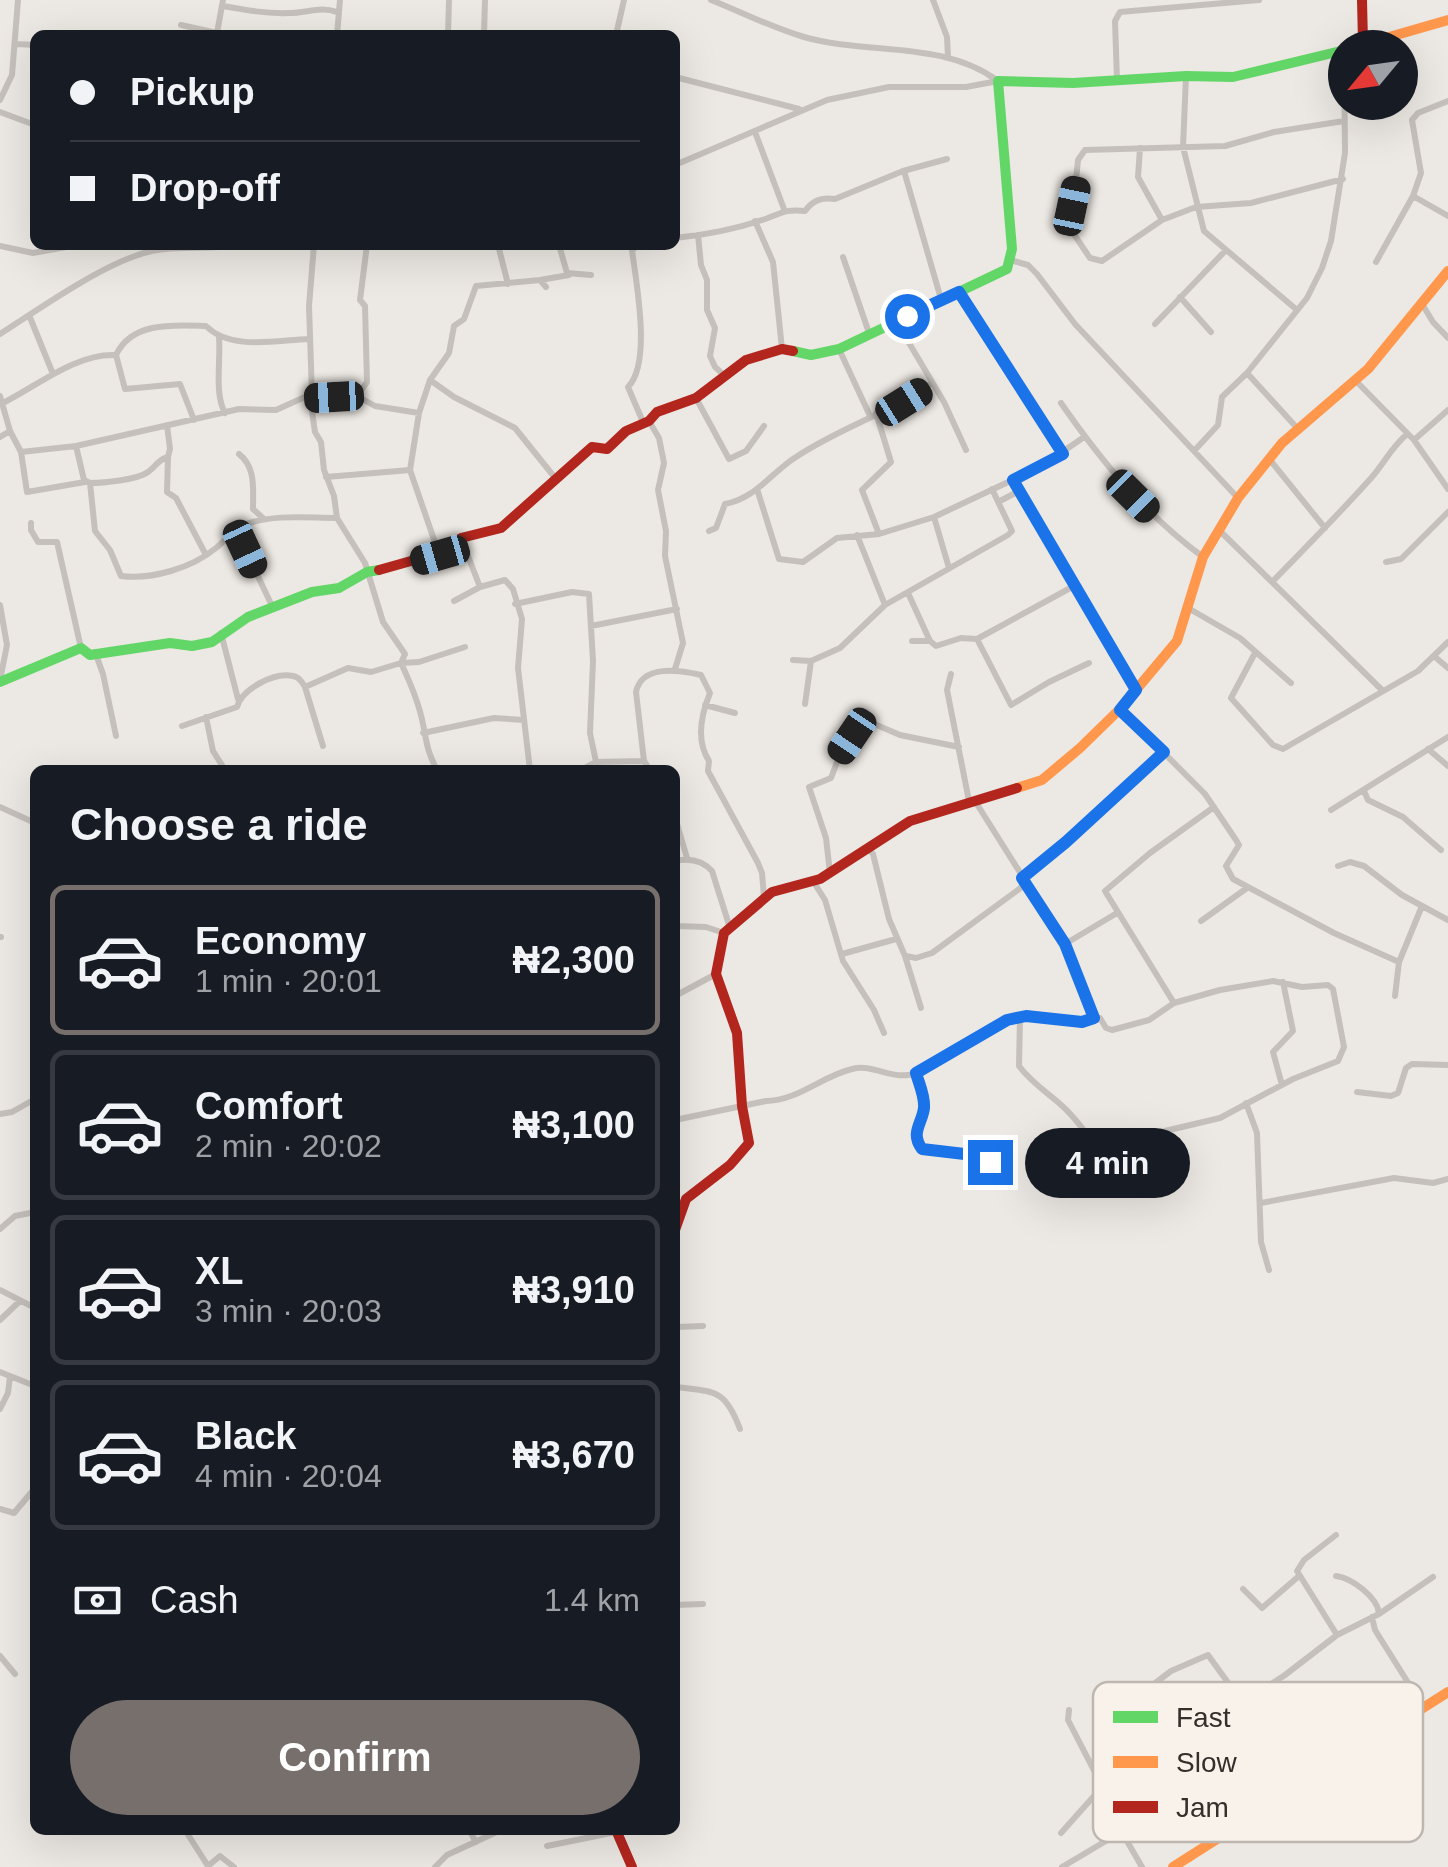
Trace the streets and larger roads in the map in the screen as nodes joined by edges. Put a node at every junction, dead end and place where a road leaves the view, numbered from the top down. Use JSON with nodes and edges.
{"nodes":[{"id":1,"x":18,"y":0,"type":"edge"},
{"id":2,"x":340,"y":0,"type":"edge"},
{"id":3,"x":449,"y":0,"type":"edge"},
{"id":4,"x":485,"y":0,"type":"edge"},
{"id":5,"x":624,"y":0,"type":"edge"},
{"id":6,"x":711,"y":0,"type":"edge"},
{"id":7,"x":948,"y":0,"type":"edge"},
{"id":8,"x":1259,"y":0,"type":"edge"},
{"id":9,"x":1362,"y":0,"type":"edge"},
{"id":10,"x":223,"y":3,"type":"edge"},
{"id":11,"x":934,"y":4,"type":"edge"},
{"id":12,"x":338,"y":12,"type":"junction"},
{"id":13,"x":1448,"y":20,"type":"edge"},
{"id":14,"x":182,"y":25,"type":"dead end"},
{"id":15,"x":201,"y":30,"type":"edge"},
{"id":16,"x":218,"y":30,"type":"edge"},
{"id":17,"x":338,"y":30,"type":"edge"},
{"id":18,"x":448,"y":30,"type":"edge"},
{"id":19,"x":484,"y":30,"type":"edge"},
{"id":20,"x":617,"y":30,"type":"edge"},
{"id":21,"x":1363,"y":30,"type":"edge"},
{"id":22,"x":1409,"y":30,"type":"edge"},
{"id":23,"x":17,"y":44,"type":"junction"},
{"id":24,"x":30,"y":45,"type":"edge"},
{"id":25,"x":1328,"y":54,"type":"edge"},
{"id":26,"x":948,"y":57,"type":"junction"},
{"id":27,"x":1186,"y":76,"type":"junction"},
{"id":28,"x":680,"y":78,"type":"edge"},
{"id":29,"x":1116,"y":80,"type":"junction"},
{"id":30,"x":998,"y":81,"type":"junction"},
{"id":31,"x":0,"y":100,"type":"edge"},
{"id":32,"x":1448,"y":101,"type":"edge"},
{"id":33,"x":801,"y":110,"type":"junction"},
{"id":34,"x":0,"y":112,"type":"edge"},
{"id":35,"x":1344,"y":122,"type":"joint"},
{"id":36,"x":30,"y":124,"type":"edge"},
{"id":37,"x":755,"y":132,"type":"junction"},
{"id":38,"x":1183,"y":147,"type":"junction"},
{"id":39,"x":1140,"y":148,"type":"junction"},
{"id":40,"x":947,"y":159,"type":"dead end"},
{"id":41,"x":680,"y":163,"type":"edge"},
{"id":42,"x":903,"y":170,"type":"junction"},
{"id":43,"x":1342,"y":179,"type":"junction"},
{"id":44,"x":1413,"y":196,"type":"junction"},
{"id":45,"x":1196,"y":207,"type":"junction"},
{"id":46,"x":784,"y":208,"type":"junction"},
{"id":47,"x":1448,"y":216,"type":"edge"},
{"id":48,"x":1162,"y":220,"type":"junction"},
{"id":49,"x":755,"y":221,"type":"junction"},
{"id":50,"x":698,"y":235,"type":"junction"},
{"id":51,"x":680,"y":237,"type":"edge"},
{"id":52,"x":0,"y":246,"type":"edge"},
{"id":53,"x":50,"y":250,"type":"edge"},
{"id":54,"x":163,"y":250,"type":"edge"},
{"id":55,"x":314,"y":250,"type":"edge"},
{"id":56,"x":366,"y":250,"type":"edge"},
{"id":57,"x":499,"y":250,"type":"edge"},
{"id":58,"x":560,"y":250,"type":"edge"},
{"id":59,"x":632,"y":250,"type":"edge"},
{"id":60,"x":1225,"y":251,"type":"junction"},
{"id":61,"x":843,"y":258,"type":"dead end"},
{"id":62,"x":1010,"y":260,"type":"junction"},
{"id":63,"x":1376,"y":262,"type":"dead end"},
{"id":64,"x":1448,"y":271,"type":"edge"},
{"id":65,"x":570,"y":274,"type":"junction"},
{"id":66,"x":590,"y":275,"type":"dead end"},
{"id":67,"x":508,"y":284,"type":"junction"},
{"id":68,"x":959,"y":292,"type":"junction"},
{"id":69,"x":1180,"y":297,"type":"junction"},
{"id":70,"x":941,"y":300,"type":"junction"},
{"id":71,"x":1422,"y":304,"type":"junction"},
{"id":72,"x":1297,"y":310,"type":"junction"},
{"id":73,"x":28,"y":314,"type":"junction"},
{"id":74,"x":896,"y":321,"type":"junction"},
{"id":75,"x":1154,"y":324,"type":"dead end"},
{"id":76,"x":1212,"y":332,"type":"dead end"},
{"id":77,"x":0,"y":334,"type":"edge"},
{"id":78,"x":869,"y":334,"type":"junction"},
{"id":79,"x":219,"y":337,"type":"junction"},
{"id":80,"x":1448,"y":338,"type":"edge"},
{"id":81,"x":309,"y":339,"type":"junction"},
{"id":82,"x":782,"y":349,"type":"junction"},
{"id":83,"x":839,"y":349,"type":"junction"},
{"id":84,"x":116,"y":355,"type":"junction"},
{"id":85,"x":1247,"y":373,"type":"junction"},
{"id":86,"x":53,"y":374,"type":"junction"},
{"id":87,"x":725,"y":376,"type":"junction"},
{"id":88,"x":430,"y":380,"type":"junction"},
{"id":89,"x":1356,"y":381,"type":"junction"},
{"id":90,"x":932,"y":383,"type":"junction"},
{"id":91,"x":357,"y":396,"type":"junction"},
{"id":92,"x":309,"y":397,"type":"junction"},
{"id":93,"x":696,"y":398,"type":"junction"},
{"id":94,"x":2,"y":400,"type":"edge"},
{"id":95,"x":1060,"y":403,"type":"dead end"},
{"id":96,"x":1448,"y":410,"type":"edge"},
{"id":97,"x":225,"y":413,"type":"junction"},
{"id":98,"x":419,"y":413,"type":"junction"},
{"id":99,"x":873,"y":414,"type":"junction"},
{"id":100,"x":194,"y":420,"type":"junction"},
{"id":101,"x":646,"y":421,"type":"junction"},
{"id":102,"x":167,"y":425,"type":"junction"},
{"id":103,"x":764,"y":426,"type":"dead end"},
{"id":104,"x":1298,"y":429,"type":"junction"},
{"id":105,"x":10,"y":432,"type":"junction"},
{"id":106,"x":1407,"y":434,"type":"junction"},
{"id":107,"x":0,"y":436,"type":"edge"},
{"id":108,"x":1084,"y":437,"type":"junction"},
{"id":109,"x":1414,"y":440,"type":"junction"},
{"id":110,"x":76,"y":446,"type":"junction"},
{"id":111,"x":966,"y":450,"type":"dead end"},
{"id":112,"x":1194,"y":451,"type":"junction"},
{"id":113,"x":21,"y":452,"type":"junction"},
{"id":114,"x":239,"y":454,"type":"dead end"},
{"id":115,"x":1063,"y":454,"type":"junction"},
{"id":116,"x":168,"y":457,"type":"junction"},
{"id":117,"x":1270,"y":460,"type":"junction"},
{"id":118,"x":410,"y":470,"type":"junction"},
{"id":119,"x":326,"y":477,"type":"junction"},
{"id":120,"x":556,"y":480,"type":"junction"},
{"id":121,"x":1013,"y":480,"type":"junction"},
{"id":122,"x":87,"y":483,"type":"junction"},
{"id":123,"x":757,"y":489,"type":"junction"},
{"id":124,"x":992,"y":489,"type":"junction"},
{"id":125,"x":1448,"y":489,"type":"edge"},
{"id":126,"x":1019,"y":491,"type":"junction"},
{"id":127,"x":1238,"y":498,"type":"junction"},
{"id":128,"x":1000,"y":501,"type":"junction"},
{"id":129,"x":1448,"y":512,"type":"edge"},
{"id":130,"x":934,"y":517,"type":"junction"},
{"id":131,"x":337,"y":518,"type":"junction"},
{"id":132,"x":264,"y":520,"type":"junction"},
{"id":133,"x":31,"y":523,"type":"dead end"},
{"id":134,"x":1325,"y":528,"type":"junction"},
{"id":135,"x":709,"y":530,"type":"dead end"},
{"id":136,"x":1220,"y":530,"type":"junction"},
{"id":137,"x":232,"y":532,"type":"junction"},
{"id":138,"x":879,"y":534,"type":"junction"},
{"id":139,"x":857,"y":535,"type":"junction"},
{"id":140,"x":462,"y":538,"type":"junction"},
{"id":141,"x":206,"y":555,"type":"junction"},
{"id":142,"x":440,"y":555,"type":"junction"},
{"id":143,"x":1203,"y":557,"type":"junction"},
{"id":144,"x":1386,"y":562,"type":"dead end"},
{"id":145,"x":950,"y":568,"type":"junction"},
{"id":146,"x":367,"y":572,"type":"junction"},
{"id":147,"x":1272,"y":582,"type":"junction"},
{"id":148,"x":1074,"y":586,"type":"junction"},
{"id":149,"x":480,"y":588,"type":"junction"},
{"id":150,"x":908,"y":593,"type":"junction"},
{"id":151,"x":454,"y":601,"type":"dead end"},
{"id":152,"x":515,"y":604,"type":"junction"},
{"id":153,"x":0,"y":605,"type":"edge"},
{"id":154,"x":885,"y":606,"type":"junction"},
{"id":155,"x":1188,"y":608,"type":"junction"},
{"id":156,"x":677,"y":609,"type":"junction"},
{"id":157,"x":274,"y":610,"type":"junction"},
{"id":158,"x":590,"y":626,"type":"junction"},
{"id":159,"x":221,"y":633,"type":"junction"},
{"id":160,"x":977,"y":639,"type":"junction"},
{"id":161,"x":912,"y":641,"type":"dead end"},
{"id":162,"x":930,"y":641,"type":"junction"},
{"id":163,"x":1448,"y":642,"type":"edge"},
{"id":164,"x":465,"y":646,"type":"dead end"},
{"id":165,"x":80,"y":648,"type":"junction"},
{"id":166,"x":95,"y":652,"type":"junction"},
{"id":167,"x":1256,"y":653,"type":"junction"},
{"id":168,"x":1435,"y":657,"type":"junction"},
{"id":169,"x":792,"y":660,"type":"dead end"},
{"id":170,"x":811,"y":662,"type":"junction"},
{"id":171,"x":401,"y":663,"type":"junction"},
{"id":172,"x":1089,"y":663,"type":"dead end"},
{"id":173,"x":1448,"y":668,"type":"edge"},
{"id":174,"x":675,"y":669,"type":"junction"},
{"id":175,"x":951,"y":674,"type":"dead end"},
{"id":176,"x":0,"y":680,"type":"edge"},
{"id":177,"x":1292,"y":684,"type":"dead end"},
{"id":178,"x":305,"y":687,"type":"junction"},
{"id":179,"x":1136,"y":690,"type":"junction"},
{"id":180,"x":1382,"y":690,"type":"junction"},
{"id":181,"x":238,"y":699,"type":"junction"},
{"id":182,"x":805,"y":704,"type":"dead end"},
{"id":183,"x":705,"y":705,"type":"junction"},
{"id":184,"x":1120,"y":710,"type":"junction"},
{"id":185,"x":735,"y":713,"type":"dead end"},
{"id":186,"x":206,"y":717,"type":"junction"},
{"id":187,"x":524,"y":720,"type":"junction"},
{"id":188,"x":182,"y":726,"type":"dead end"},
{"id":189,"x":424,"y":733,"type":"junction"},
{"id":190,"x":116,"y":736,"type":"dead end"},
{"id":191,"x":1448,"y":737,"type":"edge"},
{"id":192,"x":323,"y":746,"type":"dead end"},
{"id":193,"x":959,"y":747,"type":"junction"},
{"id":194,"x":1428,"y":748,"type":"junction"},
{"id":195,"x":1164,"y":752,"type":"junction"},
{"id":196,"x":644,"y":761,"type":"junction"},
{"id":197,"x":596,"y":762,"type":"junction"},
{"id":198,"x":221,"y":765,"type":"edge"},
{"id":199,"x":434,"y":765,"type":"edge"},
{"id":200,"x":529,"y":765,"type":"edge"},
{"id":201,"x":590,"y":765,"type":"edge"},
{"id":202,"x":647,"y":765,"type":"edge"},
{"id":203,"x":1448,"y":766,"type":"edge"},
{"id":204,"x":1364,"y":791,"type":"junction"},
{"id":205,"x":972,"y":800,"type":"junction"},
{"id":206,"x":0,"y":807,"type":"edge"},
{"id":207,"x":1214,"y":808,"type":"junction"},
{"id":208,"x":1331,"y":810,"type":"dead end"},
{"id":209,"x":30,"y":821,"type":"edge"},
{"id":210,"x":680,"y":835,"type":"edge"},
{"id":211,"x":867,"y":847,"type":"junction"},
{"id":212,"x":1442,"y":850,"type":"dead end"},
{"id":213,"x":686,"y":858,"type":"junction"},
{"id":214,"x":680,"y":860,"type":"edge"},
{"id":215,"x":1338,"y":866,"type":"dead end"},
{"id":216,"x":830,"y":873,"type":"junction"},
{"id":217,"x":1024,"y":881,"type":"junction"},
{"id":218,"x":813,"y":882,"type":"junction"},
{"id":219,"x":1247,"y":888,"type":"junction"},
{"id":220,"x":764,"y":897,"type":"junction"},
{"id":221,"x":1422,"y":906,"type":"junction"},
{"id":222,"x":1116,"y":913,"type":"junction"},
{"id":223,"x":1448,"y":920,"type":"edge"},
{"id":224,"x":1201,"y":921,"type":"dead end"},
{"id":225,"x":680,"y":926,"type":"edge"},
{"id":226,"x":727,"y":931,"type":"junction"},
{"id":227,"x":896,"y":939,"type":"junction"},
{"id":228,"x":1065,"y":944,"type":"junction"},
{"id":229,"x":842,"y":954,"type":"junction"},
{"id":230,"x":905,"y":956,"type":"junction"},
{"id":231,"x":1399,"y":962,"type":"junction"},
{"id":232,"x":716,"y":974,"type":"junction"},
{"id":233,"x":1283,"y":982,"type":"junction"},
{"id":234,"x":680,"y":993,"type":"edge"},
{"id":235,"x":1395,"y":996,"type":"dead end"},
{"id":236,"x":1174,"y":1004,"type":"junction"},
{"id":237,"x":920,"y":1008,"type":"dead end"},
{"id":238,"x":1020,"y":1017,"type":"junction"},
{"id":239,"x":1094,"y":1018,"type":"junction"},
{"id":240,"x":884,"y":1033,"type":"dead end"},
{"id":241,"x":1448,"y":1065,"type":"edge"},
{"id":242,"x":916,"y":1073,"type":"junction"},
{"id":243,"x":1282,"y":1085,"type":"junction"},
{"id":244,"x":1357,"y":1092,"type":"dead end"},
{"id":245,"x":30,"y":1102,"type":"edge"},
{"id":246,"x":1246,"y":1104,"type":"junction"},
{"id":247,"x":742,"y":1106,"type":"junction"},
{"id":248,"x":0,"y":1114,"type":"edge"},
{"id":249,"x":680,"y":1119,"type":"edge"},
{"id":250,"x":1165,"y":1131,"type":"dead end"},
{"id":251,"x":990,"y":1162,"type":"dead end"},
{"id":252,"x":1114,"y":1180,"type":"dead end"},
{"id":253,"x":1448,"y":1180,"type":"edge"},
{"id":254,"x":1262,"y":1203,"type":"junction"},
{"id":255,"x":30,"y":1213,"type":"edge"},
{"id":256,"x":680,"y":1216,"type":"edge"},
{"id":257,"x":0,"y":1229,"type":"edge"},
{"id":258,"x":1269,"y":1270,"type":"dead end"},
{"id":259,"x":0,"y":1290,"type":"edge"},
{"id":260,"x":20,"y":1301,"type":"junction"},
{"id":261,"x":30,"y":1306,"type":"edge"},
{"id":262,"x":0,"y":1320,"type":"edge"},
{"id":263,"x":703,"y":1326,"type":"dead end"},
{"id":264,"x":680,"y":1327,"type":"edge"},
{"id":265,"x":0,"y":1372,"type":"edge"},
{"id":266,"x":10,"y":1376,"type":"junction"},
{"id":267,"x":30,"y":1384,"type":"edge"},
{"id":268,"x":680,"y":1387,"type":"edge"},
{"id":269,"x":0,"y":1409,"type":"edge"},
{"id":270,"x":740,"y":1428,"type":"dead end"},
{"id":271,"x":30,"y":1494,"type":"edge"},
{"id":272,"x":0,"y":1509,"type":"edge"},
{"id":273,"x":1336,"y":1535,"type":"dead end"},
{"id":274,"x":1299,"y":1576,"type":"junction"},
{"id":275,"x":1336,"y":1576,"type":"dead end"},
{"id":276,"x":1433,"y":1577,"type":"dead end"},
{"id":277,"x":1243,"y":1589,"type":"dead end"},
{"id":278,"x":703,"y":1604,"type":"dead end"},
{"id":279,"x":680,"y":1605,"type":"edge"},
{"id":280,"x":1376,"y":1616,"type":"junction"},
{"id":281,"x":1352,"y":1627,"type":"junction"},
{"id":282,"x":1375,"y":1630,"type":"junction"},
{"id":283,"x":1338,"y":1635,"type":"junction"},
{"id":284,"x":0,"y":1656,"type":"edge"},
{"id":285,"x":15,"y":1674,"type":"dead end"},
{"id":286,"x":1157,"y":1682,"type":"edge"},
{"id":287,"x":1228,"y":1682,"type":"edge"},
{"id":288,"x":1272,"y":1682,"type":"edge"},
{"id":289,"x":1408,"y":1682,"type":"edge"},
{"id":290,"x":1448,"y":1692,"type":"edge"},
{"id":291,"x":1424,"y":1708,"type":"edge"},
{"id":292,"x":1069,"y":1710,"type":"dead end"},
{"id":293,"x":1093,"y":1769,"type":"edge"},
{"id":294,"x":1093,"y":1797,"type":"edge"},
{"id":295,"x":1061,"y":1833,"type":"dead end"},
{"id":296,"x":188,"y":1835,"type":"edge"},
{"id":297,"x":472,"y":1835,"type":"edge"},
{"id":298,"x":490,"y":1835,"type":"edge"},
{"id":299,"x":598,"y":1835,"type":"edge"},
{"id":300,"x":618,"y":1835,"type":"edge"},
{"id":301,"x":476,"y":1842,"type":"junction"},
{"id":302,"x":1102,"y":1842,"type":"edge"},
{"id":303,"x":1126,"y":1842,"type":"edge"},
{"id":304,"x":1212,"y":1842,"type":"edge"},
{"id":305,"x":547,"y":1846,"type":"dead end"},
{"id":306,"x":1062,"y":1865,"type":"edge"},
{"id":307,"x":234,"y":1867,"type":"edge"},
{"id":308,"x":436,"y":1867,"type":"edge"},
{"id":309,"x":632,"y":1867,"type":"edge"},
{"id":310,"x":1142,"y":1867,"type":"edge"},
{"id":311,"x":1173,"y":1867,"type":"edge"}],
"edges":[{"from":1,"to":23,"type":"street"},
{"from":2,"to":12,"type":"street"},
{"from":3,"to":18,"type":"street"},
{"from":4,"to":19,"type":"street"},
{"from":5,"to":20,"type":"street"},
{"from":6,"to":26,"type":"street"},
{"from":7,"to":11,"type":"street"},
{"from":8,"to":29,"type":"street"},
{"from":9,"to":21,"type":"street"},
{"from":10,"to":12,"type":"street"},
{"from":10,"to":16,"type":"street"},
{"from":11,"to":26,"type":"street"},
{"from":12,"to":17,"type":"street"},
{"from":13,"to":22,"type":"street"},
{"from":14,"to":15,"type":"street"},
{"from":23,"to":24,"type":"street"},
{"from":23,"to":31,"type":"street"},
{"from":25,"to":27,"type":"street"},
{"from":26,"to":30,"type":"street"},
{"from":27,"to":29,"type":"street"},
{"from":27,"to":38,"type":"street"},
{"from":28,"to":33,"type":"street"},
{"from":29,"to":30,"type":"street"},
{"from":30,"to":33,"type":"street"},
{"from":30,"to":62,"type":"street"},
{"from":32,"to":44,"type":"street"},
{"from":33,"to":37,"type":"street"},
{"from":34,"to":36,"type":"street"},
{"from":35,"to":38,"type":"street"},
{"from":35,"to":43,"type":"street"},
{"from":37,"to":41,"type":"street"},
{"from":37,"to":46,"type":"street"},
{"from":38,"to":39,"type":"street"},
{"from":38,"to":45,"type":"street"},
{"from":39,"to":48,"type":"street"},
{"from":39,"to":48,"type":"street"},
{"from":40,"to":42,"type":"street"},
{"from":42,"to":46,"type":"street"},
{"from":42,"to":70,"type":"street"},
{"from":43,"to":45,"type":"street"},
{"from":43,"to":72,"type":"street"},
{"from":44,"to":47,"type":"street"},
{"from":44,"to":63,"type":"street"},
{"from":45,"to":48,"type":"street"},
{"from":45,"to":60,"type":"street"},
{"from":46,"to":49,"type":"street"},
{"from":49,"to":50,"type":"street"},
{"from":49,"to":82,"type":"street"},
{"from":50,"to":51,"type":"street"},
{"from":50,"to":87,"type":"street"},
{"from":52,"to":53,"type":"street"},
{"from":54,"to":73,"type":"street"},
{"from":55,"to":81,"type":"street"},
{"from":56,"to":91,"type":"street"},
{"from":57,"to":67,"type":"street"},
{"from":58,"to":65,"type":"street"},
{"from":59,"to":101,"type":"street"},
{"from":60,"to":69,"type":"street"},
{"from":60,"to":72,"type":"street"},
{"from":61,"to":78,"type":"street"},
{"from":62,"to":68,"type":"street"},
{"from":62,"to":112,"type":"street"},
{"from":64,"to":71,"type":"street"},
{"from":65,"to":66,"type":"street"},
{"from":65,"to":67,"type":"street"},
{"from":67,"to":88,"type":"street"},
{"from":68,"to":70,"type":"street"},
{"from":68,"to":115,"type":"street"},
{"from":69,"to":75,"type":"street"},
{"from":69,"to":76,"type":"street"},
{"from":70,"to":74,"type":"street"},
{"from":71,"to":80,"type":"street"},
{"from":71,"to":89,"type":"street"},
{"from":72,"to":85,"type":"street"},
{"from":73,"to":77,"type":"street"},
{"from":73,"to":86,"type":"street"},
{"from":74,"to":78,"type":"street"},
{"from":74,"to":90,"type":"street"},
{"from":78,"to":83,"type":"street"},
{"from":79,"to":81,"type":"street"},
{"from":79,"to":84,"type":"street"},
{"from":79,"to":97,"type":"street"},
{"from":81,"to":92,"type":"street"},
{"from":82,"to":83,"type":"street"},
{"from":82,"to":87,"type":"street"},
{"from":83,"to":99,"type":"street"},
{"from":84,"to":86,"type":"street"},
{"from":84,"to":100,"type":"street"},
{"from":85,"to":104,"type":"street"},
{"from":85,"to":112,"type":"street"},
{"from":86,"to":94,"type":"street"},
{"from":87,"to":93,"type":"street"},
{"from":88,"to":98,"type":"street"},
{"from":88,"to":120,"type":"street"},
{"from":89,"to":104,"type":"street"},
{"from":89,"to":106,"type":"street"},
{"from":90,"to":99,"type":"street"},
{"from":90,"to":111,"type":"street"},
{"from":91,"to":92,"type":"street"},
{"from":91,"to":98,"type":"street"},
{"from":92,"to":97,"type":"street"},
{"from":92,"to":119,"type":"street"},
{"from":93,"to":101,"type":"street"},
{"from":93,"to":103,"type":"street"},
{"from":94,"to":105,"type":"street"},
{"from":95,"to":108,"type":"street"},
{"from":96,"to":109,"type":"street"},
{"from":97,"to":100,"type":"street"},
{"from":98,"to":118,"type":"street"},
{"from":99,"to":123,"type":"street"},
{"from":99,"to":138,"type":"street"},
{"from":100,"to":102,"type":"street"},
{"from":101,"to":120,"type":"street"},
{"from":101,"to":156,"type":"street"},
{"from":102,"to":110,"type":"street"},
{"from":102,"to":116,"type":"street"},
{"from":104,"to":117,"type":"street"},
{"from":105,"to":107,"type":"street"},
{"from":105,"to":113,"type":"street"},
{"from":106,"to":109,"type":"street"},
{"from":106,"to":134,"type":"street"},
{"from":108,"to":115,"type":"street"},
{"from":108,"to":143,"type":"street"},
{"from":109,"to":125,"type":"street"},
{"from":110,"to":113,"type":"street"},
{"from":110,"to":122,"type":"street"},
{"from":112,"to":127,"type":"street"},
{"from":113,"to":122,"type":"street"},
{"from":114,"to":132,"type":"street"},
{"from":115,"to":121,"type":"street"},
{"from":116,"to":122,"type":"street"},
{"from":116,"to":141,"type":"street"},
{"from":117,"to":127,"type":"street"},
{"from":117,"to":134,"type":"street"},
{"from":118,"to":119,"type":"street"},
{"from":118,"to":142,"type":"street"},
{"from":119,"to":131,"type":"street"},
{"from":120,"to":140,"type":"street"},
{"from":121,"to":124,"type":"street"},
{"from":121,"to":126,"type":"street"},
{"from":122,"to":141,"type":"street"},
{"from":123,"to":135,"type":"street"},
{"from":123,"to":139,"type":"street"},
{"from":124,"to":128,"type":"street"},
{"from":124,"to":130,"type":"street"},
{"from":126,"to":128,"type":"street"},
{"from":126,"to":148,"type":"street"},
{"from":127,"to":136,"type":"street"},
{"from":128,"to":145,"type":"street"},
{"from":129,"to":144,"type":"street"},
{"from":130,"to":138,"type":"street"},
{"from":130,"to":145,"type":"street"},
{"from":131,"to":132,"type":"street"},
{"from":131,"to":146,"type":"street"},
{"from":132,"to":137,"type":"street"},
{"from":133,"to":165,"type":"street"},
{"from":134,"to":147,"type":"street"},
{"from":136,"to":143,"type":"street"},
{"from":136,"to":147,"type":"street"},
{"from":137,"to":141,"type":"street"},
{"from":137,"to":157,"type":"street"},
{"from":138,"to":139,"type":"street"},
{"from":139,"to":154,"type":"street"},
{"from":140,"to":142,"type":"street"},
{"from":140,"to":149,"type":"street"},
{"from":142,"to":146,"type":"street"},
{"from":143,"to":155,"type":"street"},
{"from":145,"to":150,"type":"street"},
{"from":146,"to":157,"type":"street"},
{"from":146,"to":171,"type":"street"},
{"from":147,"to":180,"type":"street"},
{"from":148,"to":160,"type":"street"},
{"from":148,"to":179,"type":"street"},
{"from":149,"to":151,"type":"street"},
{"from":149,"to":152,"type":"street"},
{"from":150,"to":154,"type":"street"},
{"from":150,"to":162,"type":"street"},
{"from":152,"to":158,"type":"street"},
{"from":152,"to":187,"type":"street"},
{"from":153,"to":176,"type":"street"},
{"from":154,"to":170,"type":"street"},
{"from":155,"to":167,"type":"street"},
{"from":155,"to":179,"type":"street"},
{"from":156,"to":158,"type":"street"},
{"from":156,"to":174,"type":"street"},
{"from":157,"to":159,"type":"street"},
{"from":158,"to":197,"type":"street"},
{"from":159,"to":166,"type":"street"},
{"from":159,"to":181,"type":"street"},
{"from":160,"to":162,"type":"street"},
{"from":160,"to":172,"type":"street"},
{"from":161,"to":162,"type":"street"},
{"from":163,"to":168,"type":"street"},
{"from":164,"to":171,"type":"street"},
{"from":165,"to":166,"type":"street"},
{"from":165,"to":176,"type":"street"},
{"from":166,"to":190,"type":"street"},
{"from":167,"to":177,"type":"street"},
{"from":167,"to":180,"type":"street"},
{"from":168,"to":173,"type":"street"},
{"from":168,"to":180,"type":"street"},
{"from":169,"to":170,"type":"street"},
{"from":170,"to":182,"type":"street"},
{"from":171,"to":178,"type":"street"},
{"from":171,"to":189,"type":"street"},
{"from":174,"to":183,"type":"street"},
{"from":174,"to":196,"type":"street"},
{"from":175,"to":193,"type":"street"},
{"from":178,"to":181,"type":"street"},
{"from":178,"to":192,"type":"street"},
{"from":179,"to":184,"type":"street"},
{"from":181,"to":186,"type":"street"},
{"from":183,"to":185,"type":"street"},
{"from":183,"to":220,"type":"street"},
{"from":184,"to":195,"type":"street"},
{"from":184,"to":205,"type":"street"},
{"from":186,"to":188,"type":"street"},
{"from":186,"to":198,"type":"street"},
{"from":187,"to":189,"type":"street"},
{"from":187,"to":200,"type":"street"},
{"from":189,"to":199,"type":"street"},
{"from":191,"to":194,"type":"street"},
{"from":193,"to":205,"type":"street"},
{"from":193,"to":216,"type":"street"},
{"from":194,"to":203,"type":"street"},
{"from":194,"to":204,"type":"street"},
{"from":195,"to":207,"type":"street"},
{"from":195,"to":217,"type":"street"},
{"from":196,"to":197,"type":"street"},
{"from":196,"to":202,"type":"street"},
{"from":197,"to":201,"type":"street"},
{"from":204,"to":208,"type":"street"},
{"from":204,"to":212,"type":"street"},
{"from":205,"to":211,"type":"street"},
{"from":205,"to":217,"type":"street"},
{"from":206,"to":209,"type":"street"},
{"from":207,"to":219,"type":"street"},
{"from":207,"to":222,"type":"street"},
{"from":210,"to":213,"type":"street"},
{"from":211,"to":216,"type":"street"},
{"from":211,"to":227,"type":"street"},
{"from":213,"to":214,"type":"street"},
{"from":213,"to":226,"type":"street"},
{"from":215,"to":221,"type":"street"},
{"from":216,"to":218,"type":"street"},
{"from":217,"to":228,"type":"street"},
{"from":217,"to":230,"type":"street"},
{"from":218,"to":220,"type":"street"},
{"from":218,"to":229,"type":"street"},
{"from":219,"to":224,"type":"street"},
{"from":219,"to":231,"type":"street"},
{"from":220,"to":226,"type":"street"},
{"from":221,"to":223,"type":"street"},
{"from":221,"to":231,"type":"street"},
{"from":222,"to":228,"type":"street"},
{"from":222,"to":236,"type":"street"},
{"from":225,"to":226,"type":"street"},
{"from":226,"to":232,"type":"street"},
{"from":227,"to":229,"type":"street"},
{"from":227,"to":230,"type":"street"},
{"from":228,"to":239,"type":"street"},
{"from":229,"to":240,"type":"street"},
{"from":230,"to":237,"type":"street"},
{"from":231,"to":235,"type":"street"},
{"from":232,"to":234,"type":"street"},
{"from":232,"to":247,"type":"street"},
{"from":233,"to":236,"type":"street"},
{"from":233,"to":243,"type":"street"},
{"from":233,"to":243,"type":"street"},
{"from":236,"to":239,"type":"street"},
{"from":238,"to":239,"type":"street"},
{"from":238,"to":242,"type":"street"},
{"from":238,"to":252,"type":"street"},
{"from":241,"to":244,"type":"street"},
{"from":242,"to":247,"type":"street"},
{"from":242,"to":251,"type":"street"},
{"from":243,"to":246,"type":"street"},
{"from":245,"to":248,"type":"street"},
{"from":246,"to":250,"type":"street"},
{"from":246,"to":254,"type":"street"},
{"from":247,"to":249,"type":"street"},
{"from":247,"to":256,"type":"street"},
{"from":253,"to":254,"type":"street"},
{"from":254,"to":258,"type":"street"},
{"from":255,"to":257,"type":"street"},
{"from":259,"to":260,"type":"street"},
{"from":260,"to":261,"type":"street"},
{"from":260,"to":262,"type":"street"},
{"from":263,"to":264,"type":"street"},
{"from":265,"to":266,"type":"street"},
{"from":266,"to":267,"type":"street"},
{"from":266,"to":269,"type":"street"},
{"from":268,"to":270,"type":"street"},
{"from":271,"to":272,"type":"street"},
{"from":273,"to":274,"type":"street"},
{"from":274,"to":277,"type":"street"},
{"from":274,"to":283,"type":"street"},
{"from":275,"to":280,"type":"street"},
{"from":276,"to":280,"type":"street"},
{"from":278,"to":279,"type":"street"},
{"from":280,"to":281,"type":"street"},
{"from":280,"to":282,"type":"street"},
{"from":281,"to":282,"type":"street"},
{"from":281,"to":283,"type":"street"},
{"from":282,"to":289,"type":"street"},
{"from":283,"to":288,"type":"street"},
{"from":284,"to":285,"type":"street"},
{"from":286,"to":287,"type":"street"},
{"from":290,"to":291,"type":"street"},
{"from":292,"to":293,"type":"street"},
{"from":294,"to":295,"type":"street"},
{"from":296,"to":307,"type":"street"},
{"from":297,"to":301,"type":"street"},
{"from":298,"to":301,"type":"street"},
{"from":299,"to":305,"type":"street"},
{"from":300,"to":309,"type":"street"},
{"from":301,"to":308,"type":"street"},
{"from":302,"to":306,"type":"street"},
{"from":303,"to":310,"type":"street"},
{"from":304,"to":311,"type":"street"}]}
